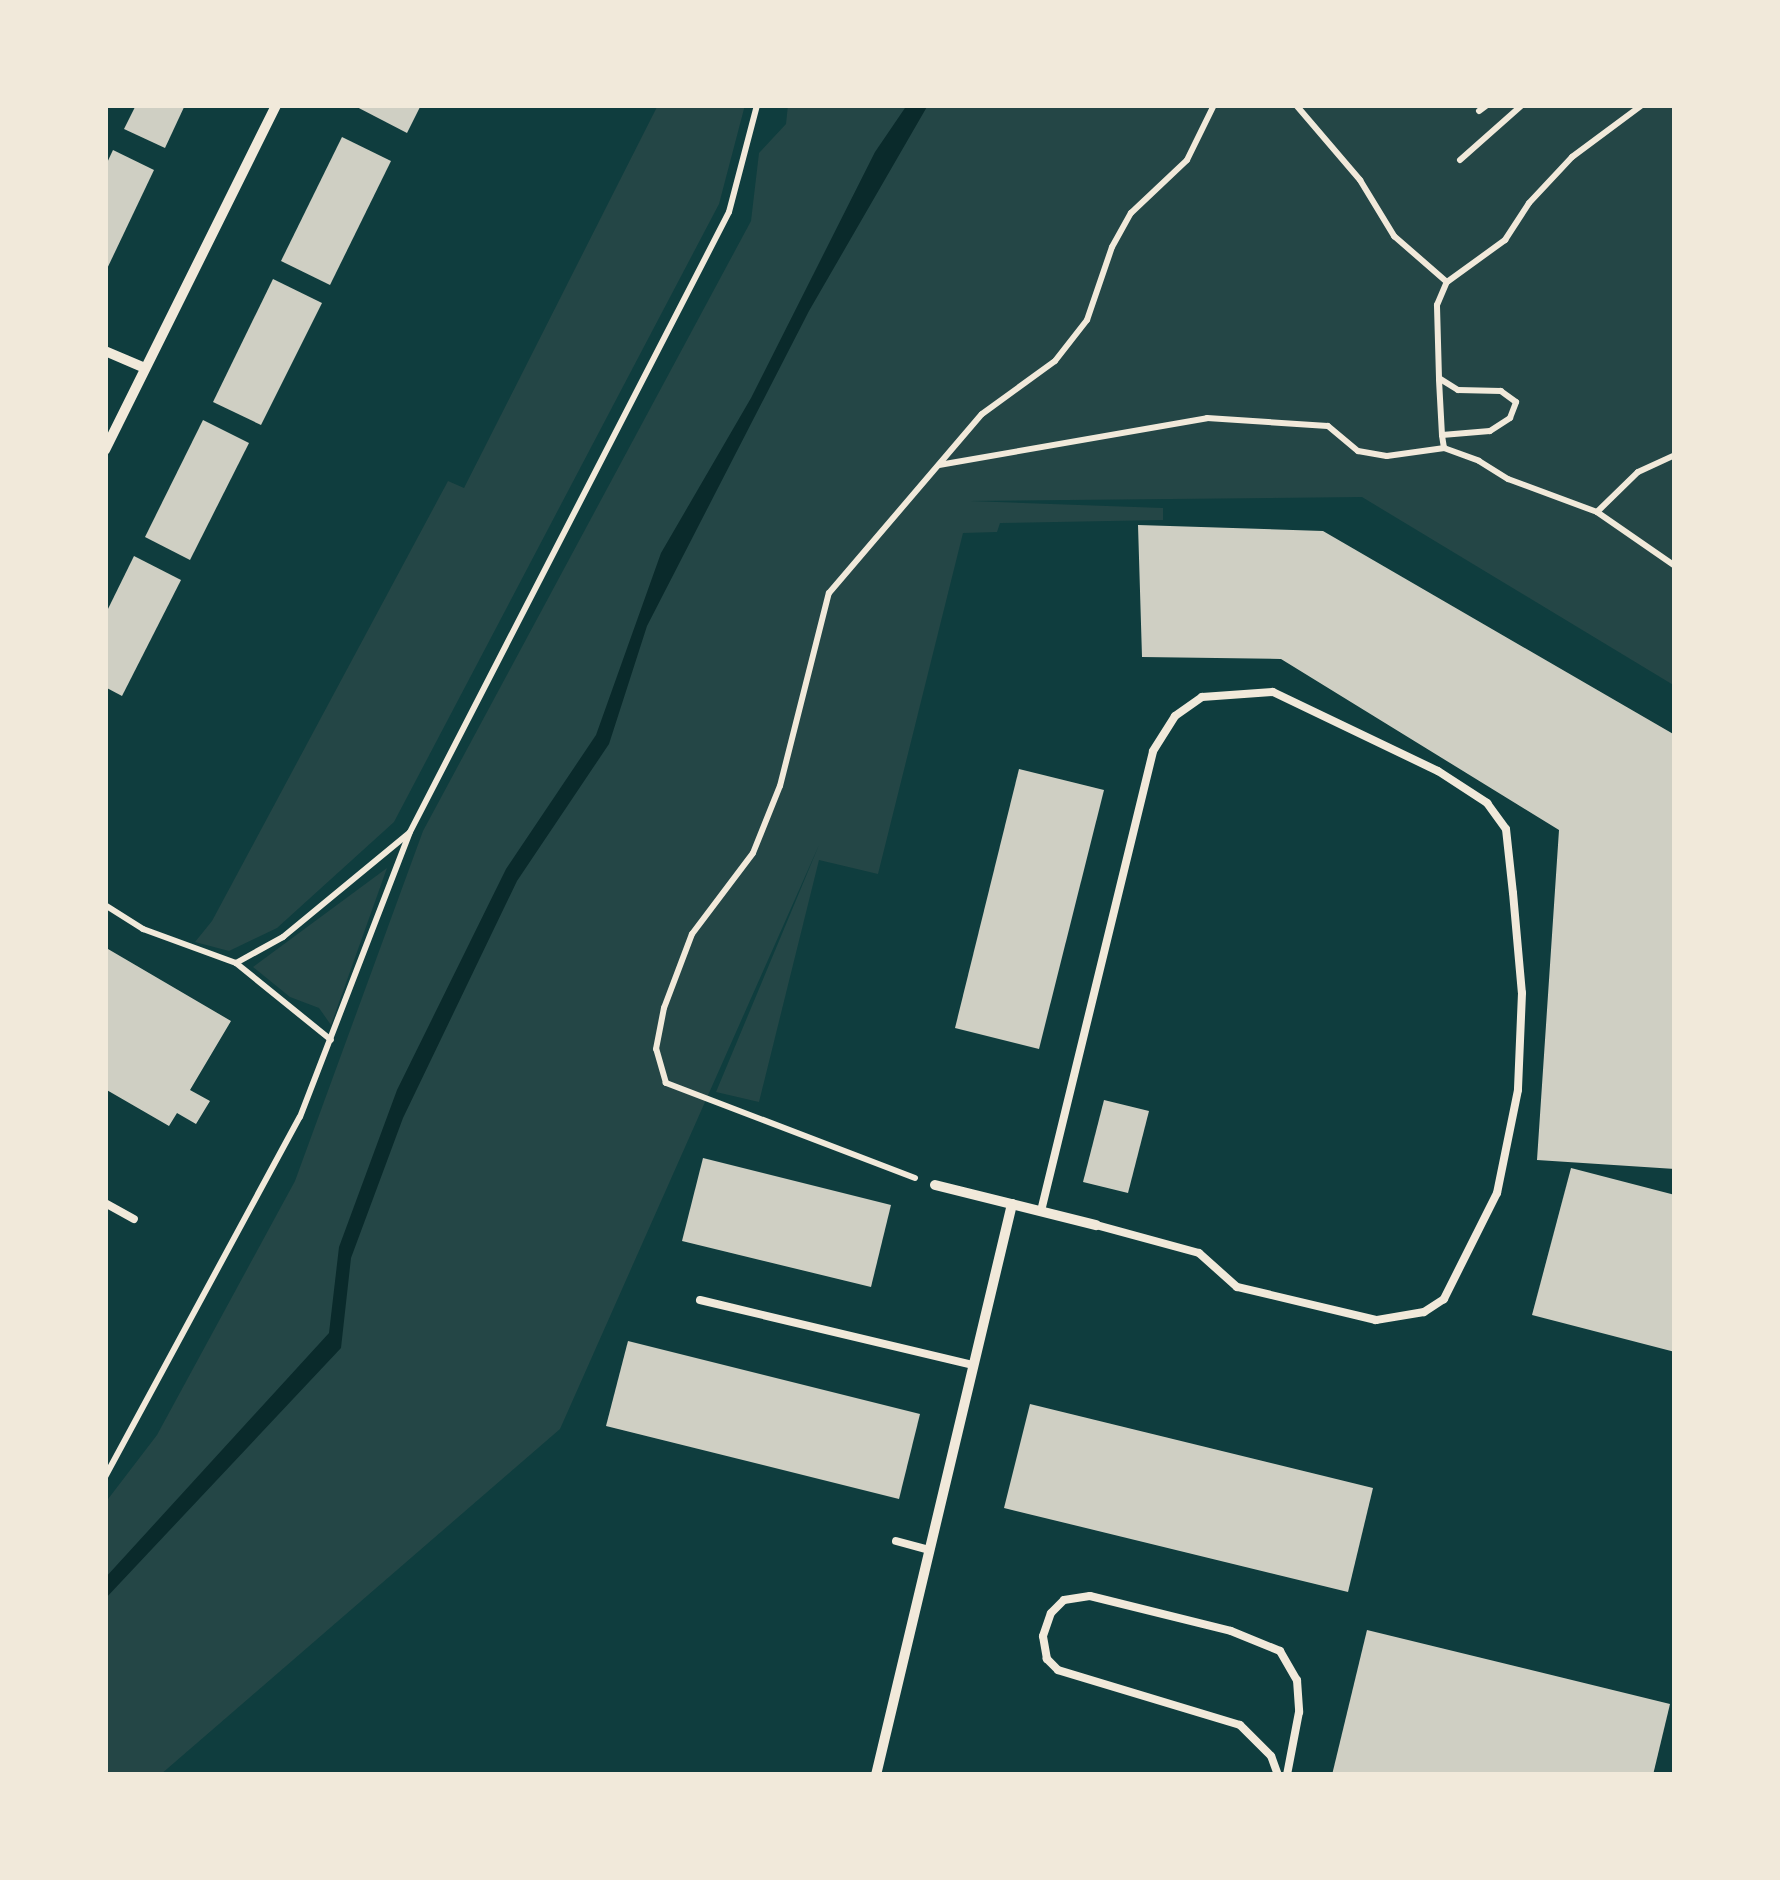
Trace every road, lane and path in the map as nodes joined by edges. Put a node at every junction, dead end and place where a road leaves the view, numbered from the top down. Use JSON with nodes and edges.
{"nodes":[{"id":1,"x":276,"y":105,"type":"edge"},
{"id":2,"x":757,"y":105,"type":"edge"},
{"id":3,"x":1214,"y":105,"type":"edge"},
{"id":4,"x":1296,"y":105,"type":"edge"},
{"id":5,"x":1487,"y":105,"type":"edge"},
{"id":6,"x":1522,"y":105,"type":"edge"},
{"id":7,"x":1642,"y":105,"type":"edge"},
{"id":8,"x":1478,"y":111,"type":"dead end"},
{"id":9,"x":1460,"y":160,"type":"dead end"},
{"id":10,"x":1447,"y":282,"type":"junction"},
{"id":11,"x":105,"y":352,"type":"edge"},
{"id":12,"x":144,"y":368,"type":"junction"},
{"id":13,"x":1439,"y":378,"type":"junction"},
{"id":14,"x":1442,"y":435,"type":"junction"},
{"id":15,"x":1444,"y":448,"type":"junction"},
{"id":16,"x":105,"y":450,"type":"edge"},
{"id":17,"x":1675,"y":455,"type":"edge"},
{"id":18,"x":938,"y":465,"type":"junction"},
{"id":19,"x":1597,"y":512,"type":"junction"},
{"id":20,"x":1675,"y":566,"type":"edge"},
{"id":21,"x":410,"y":832,"type":"junction"},
{"id":22,"x":105,"y":905,"type":"edge"},
{"id":23,"x":236,"y":963,"type":"junction"},
{"id":24,"x":331,"y":1040,"type":"junction"},
{"id":25,"x":935,"y":1186,"type":"joint"},
{"id":26,"x":105,"y":1203,"type":"edge"},
{"id":27,"x":1012,"y":1204,"type":"junction"},
{"id":28,"x":1040,"y":1211,"type":"junction"},
{"id":29,"x":134,"y":1218,"type":"dead end"},
{"id":30,"x":1096,"y":1225,"type":"joint"},
{"id":31,"x":700,"y":1300,"type":"dead end"},
{"id":32,"x":972,"y":1366,"type":"junction"},
{"id":33,"x":105,"y":1477,"type":"edge"},
{"id":34,"x":896,"y":1541,"type":"dead end"},
{"id":35,"x":929,"y":1550,"type":"junction"},
{"id":36,"x":876,"y":1775,"type":"edge"},
{"id":37,"x":1278,"y":1775,"type":"edge"},
{"id":38,"x":1287,"y":1775,"type":"edge"}],
"edges":[{"from":1,"to":12,"type":"street"},
{"from":2,"to":21,"type":"path"},
{"from":3,"to":18,"type":"path"},
{"from":4,"to":10,"type":"path"},
{"from":5,"to":8,"type":"path"},
{"from":6,"to":9,"type":"path"},
{"from":7,"to":10,"type":"path"},
{"from":10,"to":13,"type":"path"},
{"from":11,"to":12,"type":"street"},
{"from":12,"to":16,"type":"street"},
{"from":13,"to":14,"type":"path"},
{"from":13,"to":14,"type":"path"},
{"from":14,"to":15,"type":"path"},
{"from":15,"to":18,"type":"path"},
{"from":15,"to":19,"type":"path"},
{"from":17,"to":19,"type":"path"},
{"from":18,"to":25,"type":"path"},
{"from":19,"to":20,"type":"path"},
{"from":21,"to":23,"type":"path"},
{"from":21,"to":24,"type":"path"},
{"from":22,"to":23,"type":"path"},
{"from":23,"to":24,"type":"path"},
{"from":24,"to":33,"type":"path"},
{"from":25,"to":27,"type":"street"},
{"from":26,"to":29,"type":"lane"},
{"from":27,"to":28,"type":"street"},
{"from":27,"to":32,"type":"street"},
{"from":28,"to":30,"type":"street"},
{"from":28,"to":30,"type":"lane"},
{"from":31,"to":32,"type":"lane"},
{"from":32,"to":35,"type":"street"},
{"from":34,"to":35,"type":"lane"},
{"from":35,"to":36,"type":"street"},
{"from":37,"to":38,"type":"lane"}]}
